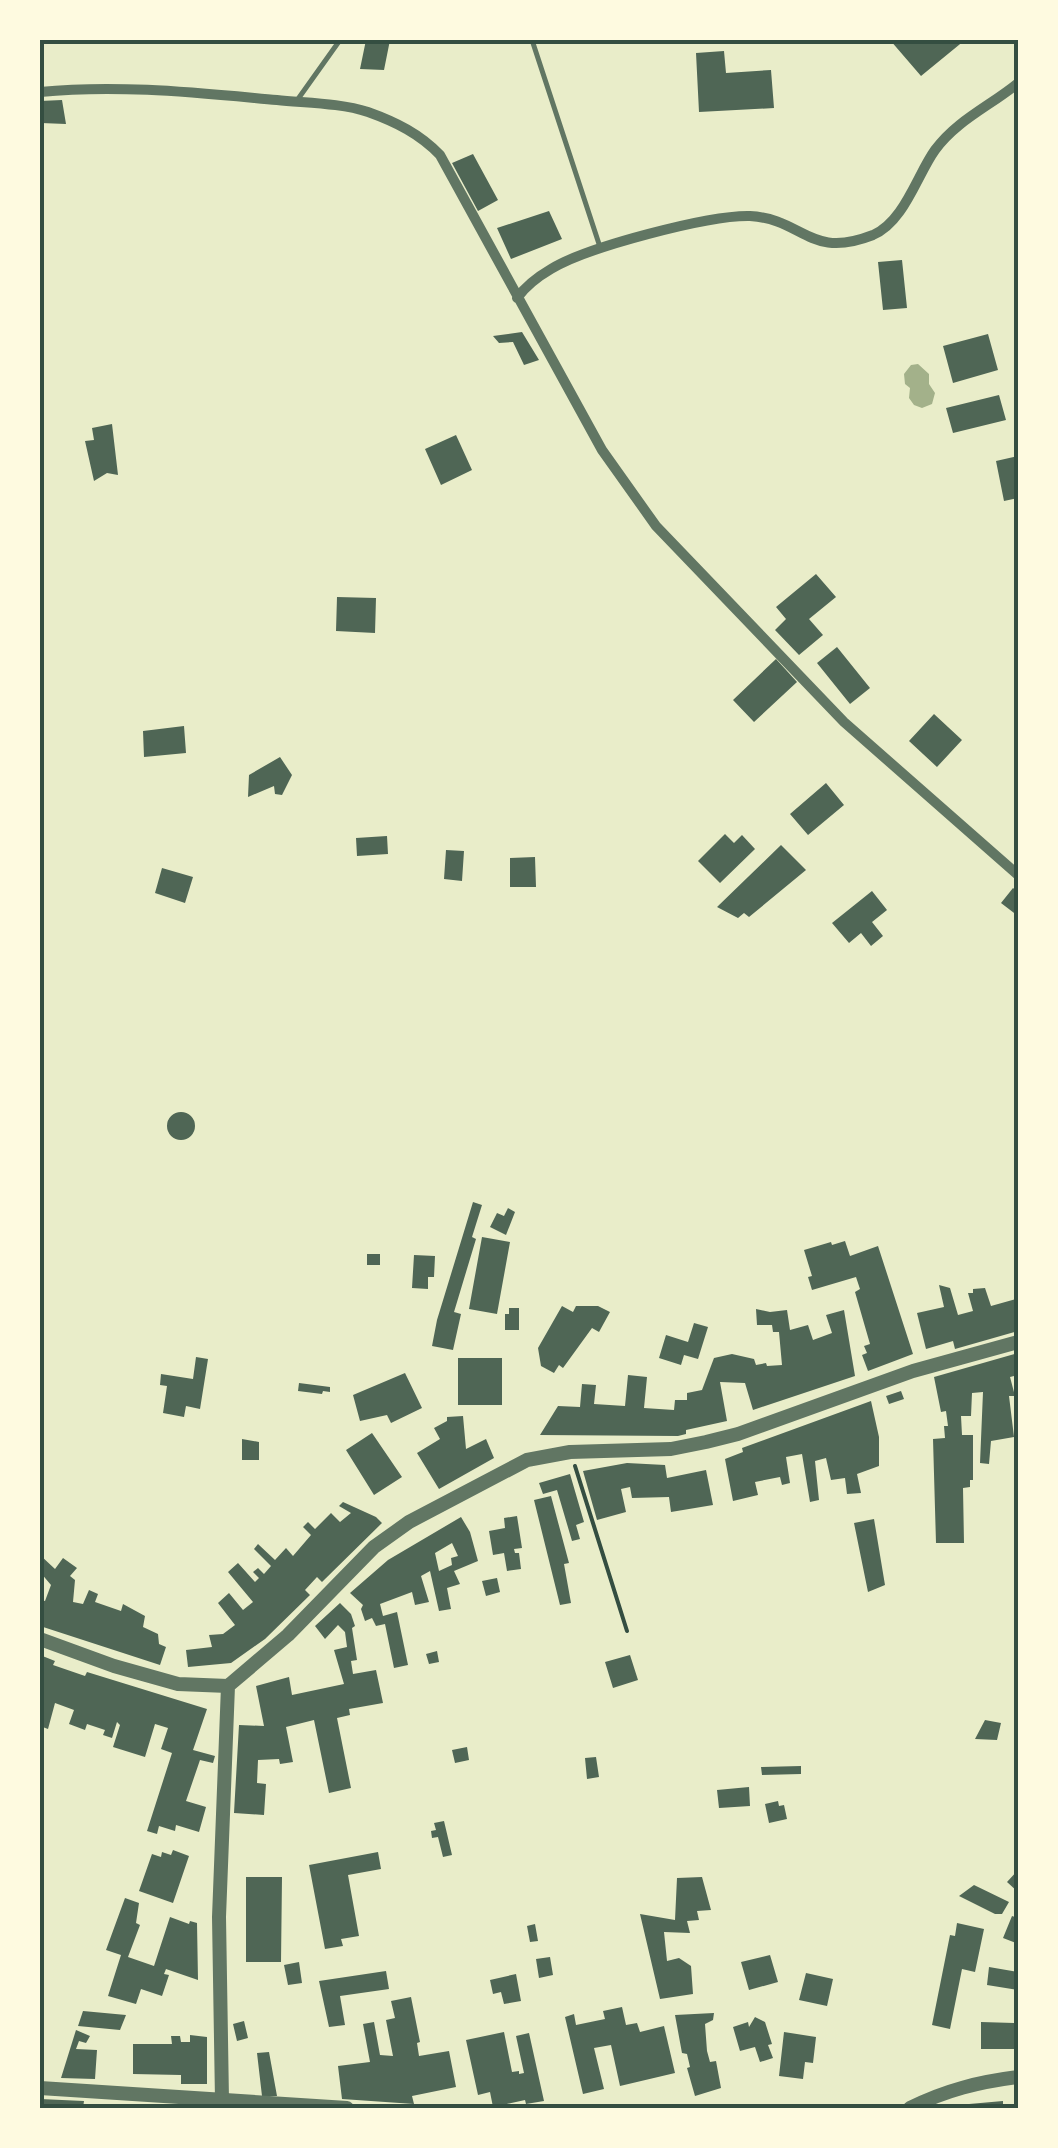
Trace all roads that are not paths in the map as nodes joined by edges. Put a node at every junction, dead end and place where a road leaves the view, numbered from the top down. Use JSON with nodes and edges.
{"nodes":[{"id":1,"x":340,"y":40,"type":"edge"},
{"id":2,"x":532,"y":40,"type":"edge"},
{"id":3,"x":1018,"y":83,"type":"edge"},
{"id":4,"x":40,"y":92,"type":"edge"},
{"id":5,"x":296,"y":102,"type":"junction"},
{"id":6,"x":601,"y":250,"type":"junction"},
{"id":7,"x":517,"y":298,"type":"junction"},
{"id":8,"x":1018,"y":875,"type":"edge"},
{"id":9,"x":1018,"y":1342,"type":"edge"},
{"id":10,"x":40,"y":1639,"type":"edge"},
{"id":11,"x":228,"y":1686,"type":"junction"},
{"id":12,"x":1018,"y":2077,"type":"edge"},
{"id":13,"x":40,"y":2088,"type":"edge"},
{"id":14,"x":222,"y":2100,"type":"junction"},
{"id":15,"x":348,"y":2108,"type":"edge"},
{"id":16,"x":910,"y":2108,"type":"edge"}],
"edges":[{"from":1,"to":5,"type":"lane"},
{"from":2,"to":6,"type":"lane"},
{"from":3,"to":6,"type":"street"},
{"from":4,"to":5,"type":"street"},
{"from":5,"to":7,"type":"street"},
{"from":6,"to":7,"type":"street"},
{"from":7,"to":8,"type":"street"},
{"from":9,"to":11,"type":"street"},
{"from":10,"to":11,"type":"street"},
{"from":11,"to":14,"type":"street"},
{"from":12,"to":16,"type":"street"},
{"from":13,"to":14,"type":"street"},
{"from":14,"to":15,"type":"street"}]}
